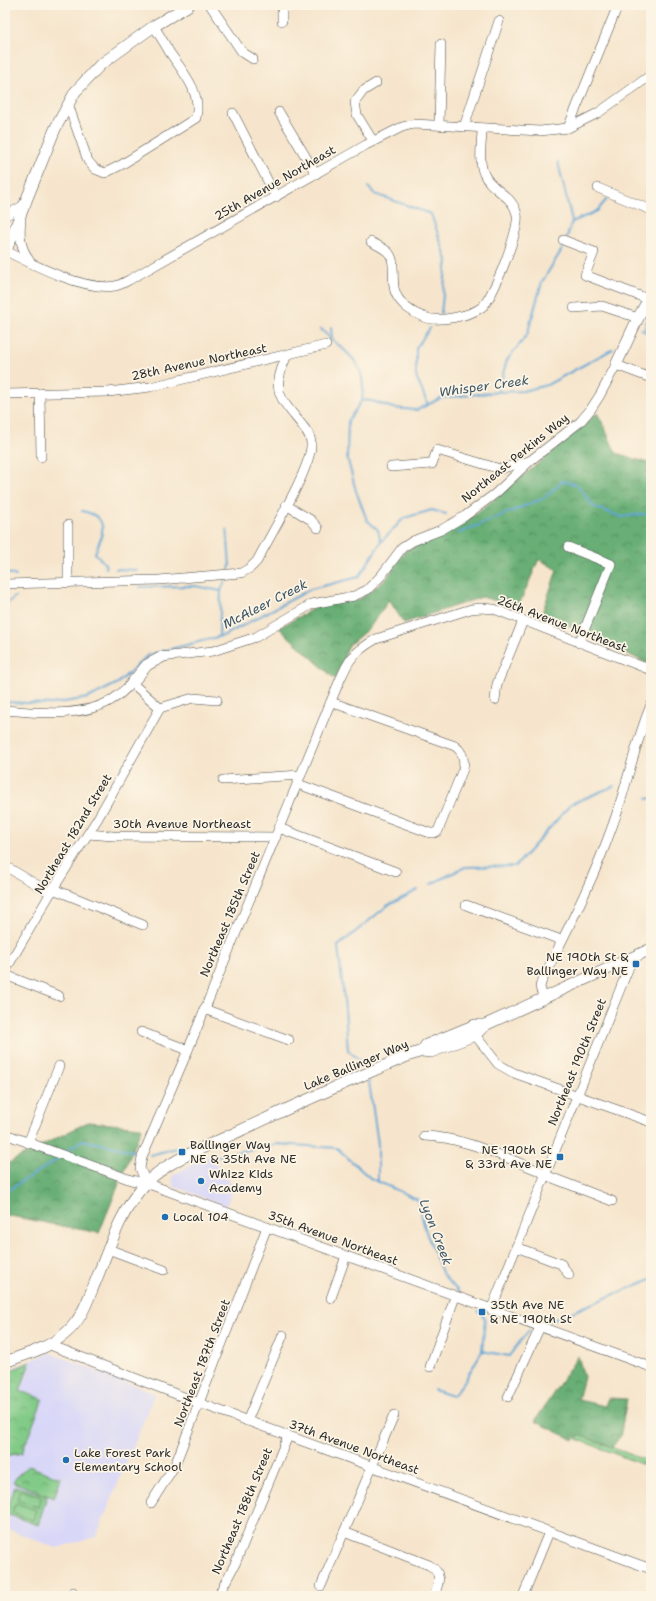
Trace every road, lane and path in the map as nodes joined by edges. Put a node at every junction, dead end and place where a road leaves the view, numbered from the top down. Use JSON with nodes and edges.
{"nodes":[{"id":1,"x":189,"y":5,"type":"edge"},
{"id":2,"x":210,"y":5,"type":"edge"},
{"id":3,"x":282,"y":5,"type":"edge"},
{"id":4,"x":618,"y":5,"type":"edge"},
{"id":5,"x":282,"y":21,"type":"dead end"},
{"id":6,"x":499,"y":21,"type":"dead end"},
{"id":7,"x":154,"y":26,"type":"junction"},
{"id":8,"x":441,"y":44,"type":"dead end"},
{"id":9,"x":253,"y":59,"type":"dead end"},
{"id":10,"x":651,"y":75,"type":"edge"},
{"id":11,"x":376,"y":83,"type":"dead end"},
{"id":12,"x":68,"y":104,"type":"junction"},
{"id":13,"x":233,"y":112,"type":"dead end"},
{"id":14,"x":279,"y":112,"type":"dead end"},
{"id":15,"x":439,"y":125,"type":"junction"},
{"id":16,"x":464,"y":127,"type":"junction"},
{"id":17,"x":568,"y":128,"type":"junction"},
{"id":18,"x":482,"y":129,"type":"junction"},
{"id":19,"x":373,"y":142,"type":"junction"},
{"id":20,"x":316,"y":174,"type":"junction"},
{"id":21,"x":598,"y":188,"type":"dead end"},
{"id":22,"x":276,"y":197,"type":"junction"},
{"id":23,"x":651,"y":210,"type":"edge"},
{"id":24,"x":22,"y":213,"type":"junction"},
{"id":25,"x":5,"y":218,"type":"edge"},
{"id":26,"x":563,"y":240,"type":"dead end"},
{"id":27,"x":371,"y":242,"type":"dead end"},
{"id":28,"x":6,"y":252,"type":"edge"},
{"id":29,"x":30,"y":263,"type":"junction"},
{"id":30,"x":649,"y":297,"type":"edge"},
{"id":31,"x":574,"y":308,"type":"dead end"},
{"id":32,"x":638,"y":318,"type":"junction"},
{"id":33,"x":326,"y":346,"type":"dead end"},
{"id":34,"x":287,"y":355,"type":"junction"},
{"id":35,"x":616,"y":365,"type":"junction"},
{"id":36,"x":651,"y":378,"type":"edge"},
{"id":37,"x":40,"y":393,"type":"junction"},
{"id":38,"x":5,"y":394,"type":"edge"},
{"id":39,"x":41,"y":457,"type":"dead end"},
{"id":40,"x":530,"y":460,"type":"junction"},
{"id":41,"x":391,"y":467,"type":"dead end"},
{"id":42,"x":286,"y":505,"type":"junction"},
{"id":43,"x":68,"y":525,"type":"dead end"},
{"id":44,"x":318,"y":528,"type":"dead end"},
{"id":45,"x":568,"y":547,"type":"dead end"},
{"id":46,"x":68,"y":583,"type":"junction"},
{"id":47,"x":5,"y":584,"type":"edge"},
{"id":48,"x":523,"y":621,"type":"junction"},
{"id":49,"x":579,"y":643,"type":"junction"},
{"id":50,"x":352,"y":656,"type":"joint"},
{"id":51,"x":162,"y":657,"type":"joint"},
{"id":52,"x":651,"y":670,"type":"edge"},
{"id":53,"x":132,"y":682,"type":"junction"},
{"id":54,"x":218,"y":700,"type":"dead end"},
{"id":55,"x":495,"y":700,"type":"dead end"},
{"id":56,"x":331,"y":702,"type":"junction"},
{"id":57,"x":651,"y":705,"type":"edge"},
{"id":58,"x":160,"y":708,"type":"junction"},
{"id":59,"x":5,"y":710,"type":"edge"},
{"id":60,"x":223,"y":780,"type":"dead end"},
{"id":61,"x":299,"y":780,"type":"junction"},
{"id":62,"x":277,"y":832,"type":"junction"},
{"id":63,"x":88,"y":834,"type":"junction"},
{"id":64,"x":5,"y":866,"type":"edge"},
{"id":65,"x":396,"y":872,"type":"dead end"},
{"id":66,"x":52,"y":891,"type":"junction"},
{"id":67,"x":466,"y":906,"type":"dead end"},
{"id":68,"x":143,"y":925,"type":"dead end"},
{"id":69,"x":561,"y":940,"type":"junction"},
{"id":70,"x":651,"y":949,"type":"edge"},
{"id":71,"x":632,"y":957,"type":"junction"},
{"id":72,"x":5,"y":972,"type":"edge"},
{"id":73,"x":58,"y":996,"type":"dead end"},
{"id":74,"x":543,"y":997,"type":"junction"},
{"id":75,"x":204,"y":1009,"type":"junction"},
{"id":76,"x":485,"y":1024,"type":"junction"},
{"id":77,"x":141,"y":1032,"type":"dead end"},
{"id":78,"x":475,"y":1035,"type":"junction"},
{"id":79,"x":289,"y":1040,"type":"dead end"},
{"id":80,"x":188,"y":1050,"type":"junction"},
{"id":81,"x":422,"y":1052,"type":"junction"},
{"id":82,"x":60,"y":1066,"type":"dead end"},
{"id":83,"x":577,"y":1095,"type":"junction"},
{"id":84,"x":651,"y":1122,"type":"edge"},
{"id":85,"x":5,"y":1134,"type":"edge"},
{"id":86,"x":424,"y":1136,"type":"dead end"},
{"id":87,"x":28,"y":1143,"type":"junction"},
{"id":88,"x":140,"y":1162,"type":"junction"},
{"id":89,"x":545,"y":1175,"type":"junction"},
{"id":90,"x":121,"y":1177,"type":"junction"},
{"id":91,"x":146,"y":1183,"type":"junction"},
{"id":92,"x":612,"y":1201,"type":"dead end"},
{"id":93,"x":267,"y":1227,"type":"junction"},
{"id":94,"x":516,"y":1247,"type":"junction"},
{"id":95,"x":108,"y":1249,"type":"junction"},
{"id":96,"x":346,"y":1256,"type":"junction"},
{"id":97,"x":164,"y":1270,"type":"dead end"},
{"id":98,"x":569,"y":1275,"type":"dead end"},
{"id":99,"x":456,"y":1297,"type":"junction"},
{"id":100,"x":331,"y":1298,"type":"dead end"},
{"id":101,"x":491,"y":1310,"type":"junction"},
{"id":102,"x":540,"y":1327,"type":"junction"},
{"id":103,"x":282,"y":1335,"type":"dead end"},
{"id":104,"x":50,"y":1345,"type":"junction"},
{"id":105,"x":5,"y":1362,"type":"edge"},
{"id":106,"x":430,"y":1367,"type":"dead end"},
{"id":107,"x":651,"y":1368,"type":"edge"},
{"id":108,"x":508,"y":1397,"type":"dead end"},
{"id":109,"x":199,"y":1403,"type":"junction"},
{"id":110,"x":394,"y":1415,"type":"dead end"},
{"id":111,"x":248,"y":1421,"type":"junction"},
{"id":112,"x":288,"y":1436,"type":"junction"},
{"id":113,"x":372,"y":1467,"type":"junction"},
{"id":114,"x":151,"y":1503,"type":"dead end"},
{"id":115,"x":344,"y":1532,"type":"junction"},
{"id":116,"x":549,"y":1532,"type":"junction"},
{"id":117,"x":651,"y":1569,"type":"edge"},
{"id":118,"x":321,"y":1586,"type":"dead end"},
{"id":119,"x":218,"y":1596,"type":"edge"},
{"id":120,"x":434,"y":1596,"type":"edge"},
{"id":121,"x":523,"y":1596,"type":"edge"}],
"edges":[{"from":1,"to":7,"type":"main road"},
{"from":2,"to":9,"type":"street"},
{"from":3,"to":5,"type":"street"},
{"from":4,"to":17,"type":"street"},
{"from":6,"to":16,"type":"street"},
{"from":7,"to":12,"type":"main road"},
{"from":7,"to":12,"type":"street"},
{"from":8,"to":15,"type":"street"},
{"from":10,"to":17,"type":"street"},
{"from":11,"to":19,"type":"street"},
{"from":12,"to":24,"type":"main road"},
{"from":13,"to":22,"type":"street"},
{"from":14,"to":20,"type":"street"},
{"from":15,"to":16,"type":"street","name":"25th Avenue Northeast"},
{"from":15,"to":19,"type":"street","name":"25th Avenue Northeast"},
{"from":16,"to":18,"type":"street","name":"25th Avenue Northeast"},
{"from":17,"to":18,"type":"street","name":"25th Avenue Northeast"},
{"from":18,"to":27,"type":"street"},
{"from":19,"to":20,"type":"street","name":"25th Avenue Northeast"},
{"from":20,"to":22,"type":"street","name":"25th Avenue Northeast"},
{"from":21,"to":23,"type":"street"},
{"from":22,"to":29,"type":"street","name":"25th Avenue Northeast"},
{"from":24,"to":25,"type":"street"},
{"from":24,"to":25,"type":"street"},
{"from":24,"to":28,"type":"main road"},
{"from":24,"to":29,"type":"street"},
{"from":26,"to":30,"type":"street"},
{"from":28,"to":29,"type":"street","name":"25th Avenue Northeast"},
{"from":30,"to":32,"type":"main road","name":"Northeast Perkins Way"},
{"from":31,"to":32,"type":"street"},
{"from":32,"to":35,"type":"main road","name":"Northeast Perkins Way"},
{"from":33,"to":34,"type":"street","name":"28th Avenue Northeast"},
{"from":34,"to":37,"type":"street","name":"28th Avenue Northeast"},
{"from":34,"to":42,"type":"street"},
{"from":35,"to":36,"type":"street"},
{"from":35,"to":40,"type":"street","name":"Northeast Perkins Way"},
{"from":37,"to":38,"type":"street","name":"28th Avenue Northeast"},
{"from":37,"to":39,"type":"street"},
{"from":40,"to":41,"type":"street"},
{"from":40,"to":51,"type":"street","name":"Northeast Perkins Way"},
{"from":42,"to":44,"type":"street"},
{"from":42,"to":46,"type":"street"},
{"from":43,"to":46,"type":"street"},
{"from":45,"to":49,"type":"street"},
{"from":46,"to":47,"type":"street"},
{"from":48,"to":49,"type":"street","name":"26th Avenue Northeast"},
{"from":48,"to":50,"type":"street","name":"26th Avenue Northeast"},
{"from":48,"to":55,"type":"street"},
{"from":49,"to":52,"type":"street","name":"26th Avenue Northeast"},
{"from":50,"to":56,"type":"street","name":"Northeast 185th Street"},
{"from":51,"to":53,"type":"main road","name":"Northeast Perkins Way"},
{"from":53,"to":58,"type":"street"},
{"from":53,"to":59,"type":"street"},
{"from":54,"to":58,"type":"street"},
{"from":56,"to":61,"type":"street","name":"Northeast 185th Street"},
{"from":56,"to":61,"type":"street"},
{"from":57,"to":69,"type":"street"},
{"from":58,"to":63,"type":"street","name":"Northeast 182nd Street"},
{"from":60,"to":61,"type":"street"},
{"from":61,"to":62,"type":"street","name":"Northeast 185th Street"},
{"from":62,"to":63,"type":"street","name":"30th Avenue Northeast"},
{"from":62,"to":65,"type":"street","name":"30th Avenue Northeast"},
{"from":62,"to":75,"type":"street","name":"Northeast 185th Street"},
{"from":63,"to":66,"type":"street","name":"Northeast 182nd Street"},
{"from":64,"to":66,"type":"street"},
{"from":66,"to":68,"type":"street"},
{"from":66,"to":72,"type":"street","name":"Northeast 182nd Street"},
{"from":67,"to":69,"type":"street"},
{"from":69,"to":74,"type":"street"},
{"from":70,"to":71,"type":"main road"},
{"from":71,"to":74,"type":"main road"},
{"from":71,"to":83,"type":"street","name":"Northeast 190th Street"},
{"from":72,"to":73,"type":"street"},
{"from":74,"to":76,"type":"main road"},
{"from":75,"to":79,"type":"street"},
{"from":75,"to":80,"type":"street","name":"Northeast 185th Street"},
{"from":76,"to":78,"type":"main road","name":"Lake Ballinger Way"},
{"from":76,"to":81,"type":"main road","name":"Lake Ballinger Way"},
{"from":77,"to":80,"type":"street"},
{"from":78,"to":81,"type":"main road","name":"Lake Ballinger Way"},
{"from":78,"to":83,"type":"street"},
{"from":80,"to":88,"type":"street","name":"Northeast 185th Street"},
{"from":81,"to":91,"type":"main road","name":"Lake Ballinger Way"},
{"from":82,"to":87,"type":"street"},
{"from":83,"to":84,"type":"street"},
{"from":83,"to":89,"type":"street","name":"Northeast 190th Street"},
{"from":85,"to":87,"type":"street","name":"35th Avenue Northeast"},
{"from":86,"to":89,"type":"street"},
{"from":87,"to":90,"type":"street","name":"35th Avenue Northeast"},
{"from":88,"to":90,"type":"street","name":"Northeast 185th Street"},
{"from":88,"to":91,"type":"street"},
{"from":89,"to":92,"type":"street"},
{"from":89,"to":94,"type":"street","name":"Northeast 190th Street"},
{"from":90,"to":91,"type":"street","name":"35th Avenue Northeast"},
{"from":91,"to":93,"type":"street","name":"35th Avenue Northeast"},
{"from":91,"to":95,"type":"main road","name":"Lake Ballinger Way"},
{"from":93,"to":96,"type":"street","name":"35th Avenue Northeast"},
{"from":93,"to":109,"type":"street","name":"Northeast 187th Street"},
{"from":94,"to":98,"type":"street"},
{"from":94,"to":101,"type":"street","name":"Northeast 190th Street"},
{"from":95,"to":97,"type":"street"},
{"from":95,"to":104,"type":"main road","name":"Lake Ballinger Way"},
{"from":96,"to":99,"type":"street","name":"35th Avenue Northeast"},
{"from":96,"to":100,"type":"street"},
{"from":99,"to":101,"type":"street","name":"35th Avenue Northeast"},
{"from":99,"to":106,"type":"street"},
{"from":101,"to":102,"type":"street","name":"35th Avenue Northeast"},
{"from":102,"to":107,"type":"street","name":"35th Avenue Northeast"},
{"from":102,"to":108,"type":"street"},
{"from":103,"to":111,"type":"street"},
{"from":104,"to":105,"type":"main road","name":"Lake Ballinger Way"},
{"from":104,"to":109,"type":"street","name":"37th Avenue Northeast"},
{"from":109,"to":111,"type":"street","name":"37th Avenue Northeast"},
{"from":109,"to":114,"type":"street","name":"Northeast 187th Street"},
{"from":110,"to":113,"type":"street"},
{"from":111,"to":112,"type":"street","name":"37th Avenue Northeast"},
{"from":112,"to":113,"type":"street","name":"37th Avenue Northeast"},
{"from":112,"to":119,"type":"street","name":"Northeast 188th Street"},
{"from":113,"to":115,"type":"street"},
{"from":113,"to":116,"type":"street","name":"37th Avenue Northeast"},
{"from":115,"to":118,"type":"street"},
{"from":115,"to":120,"type":"street"},
{"from":116,"to":117,"type":"street","name":"37th Avenue Northeast"},
{"from":116,"to":121,"type":"street"}]}
